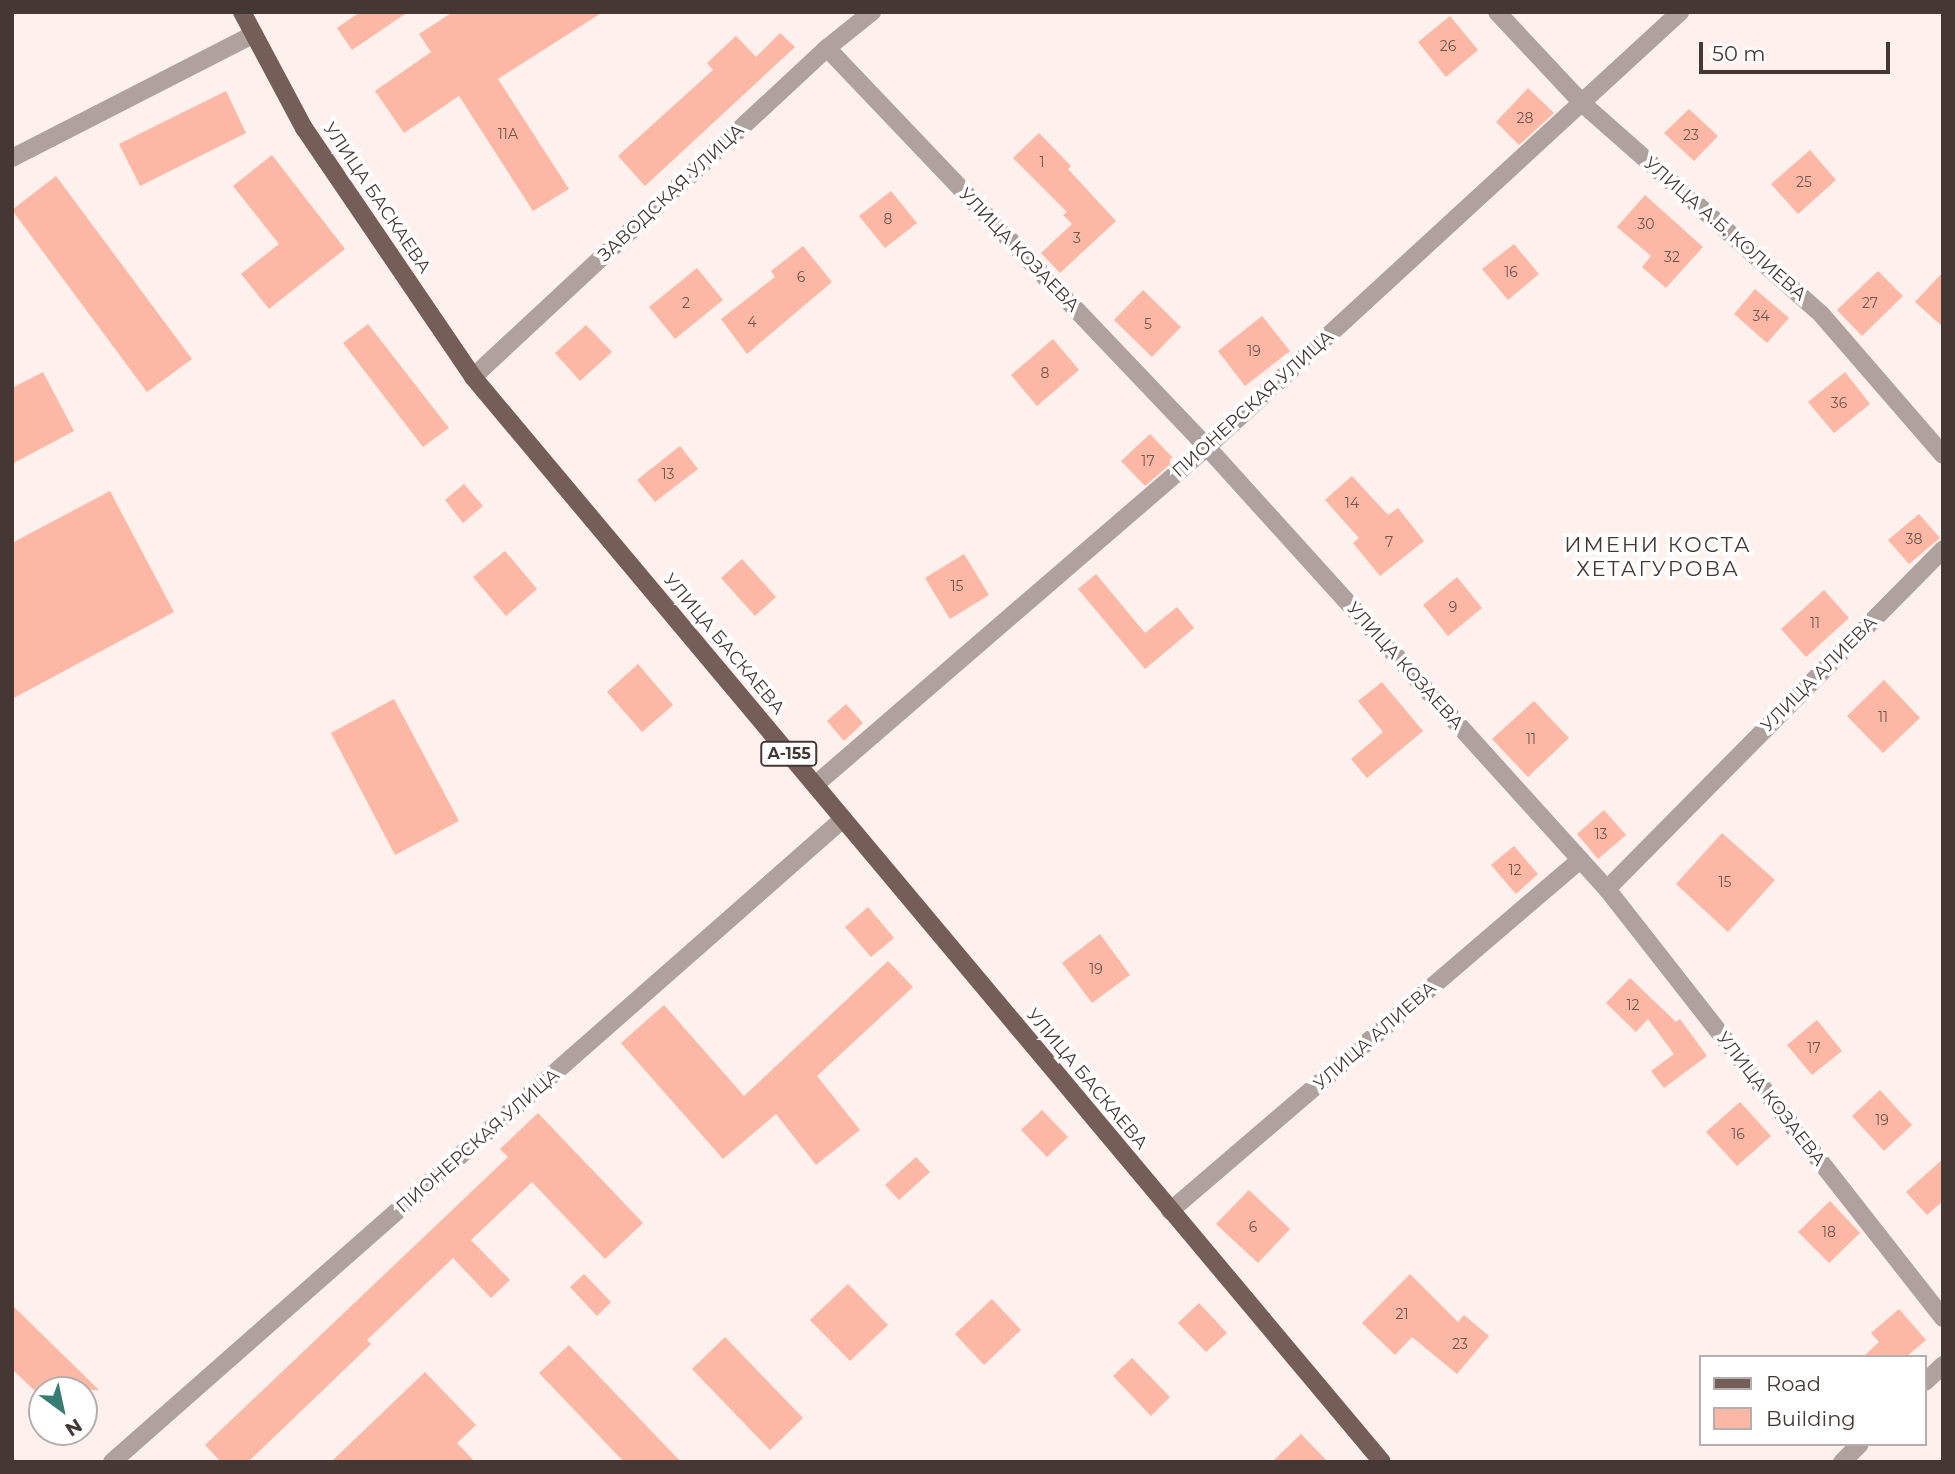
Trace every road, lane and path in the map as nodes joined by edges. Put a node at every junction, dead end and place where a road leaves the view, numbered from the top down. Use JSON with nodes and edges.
{"nodes":[{"id":1,"x":242,"y":12,"type":"edge"},
{"id":2,"x":872,"y":12,"type":"edge"},
{"id":3,"x":1497,"y":12,"type":"edge"},
{"id":4,"x":1680,"y":12,"type":"edge"},
{"id":5,"x":254,"y":34,"type":"junction"},
{"id":6,"x":827,"y":48,"type":"junction"},
{"id":7,"x":1583,"y":104,"type":"junction"},
{"id":8,"x":12,"y":158,"type":"edge"},
{"id":9,"x":473,"y":377,"type":"junction"},
{"id":10,"x":1207,"y":447,"type":"junction"},
{"id":11,"x":1943,"y":455,"type":"edge"},
{"id":12,"x":1943,"y":549,"type":"edge"},
{"id":13,"x":815,"y":785,"type":"junction"},
{"id":14,"x":843,"y":819,"type":"junction"},
{"id":15,"x":1580,"y":860,"type":"junction"},
{"id":16,"x":1607,"y":889,"type":"junction"},
{"id":17,"x":1170,"y":1212,"type":"junction"},
{"id":18,"x":1943,"y":1318,"type":"edge"},
{"id":19,"x":1943,"y":1365,"type":"edge"},
{"id":20,"x":1927,"y":1380,"type":"edge"},
{"id":21,"x":1858,"y":1446,"type":"edge"},
{"id":22,"x":112,"y":1462,"type":"edge"},
{"id":23,"x":1382,"y":1462,"type":"edge"},
{"id":24,"x":1842,"y":1462,"type":"edge"}],
"edges":[{"from":1,"to":5,"type":"main road","name":"УЛИЦА БАСКАЕВА","number":"А-155"},
{"from":2,"to":6,"type":"street","name":"ЗАВОДСКАЯ УЛИЦА"},
{"from":3,"to":7,"type":"street","name":"УЛИЦА А.Б. КОЛИЕВА"},
{"from":4,"to":7,"type":"street","name":"ПИОНЕРСКАЯ УЛИЦА"},
{"from":5,"to":8,"type":"street"},
{"from":5,"to":9,"type":"main road","name":"УЛИЦА БАСКАЕВА","number":"А-155"},
{"from":6,"to":9,"type":"street","name":"ЗАВОДСКАЯ УЛИЦА"},
{"from":6,"to":10,"type":"street","name":"УЛИЦА КОЗАЕВА"},
{"from":7,"to":10,"type":"street","name":"ПИОНЕРСКАЯ УЛИЦА"},
{"from":7,"to":11,"type":"street","name":"УЛИЦА А.Б. КОЛИЕВА"},
{"from":9,"to":13,"type":"main road","name":"УЛИЦА БАСКАЕВА","number":"А-155"},
{"from":10,"to":13,"type":"street","name":"ПИОНЕРСКАЯ УЛИЦА"},
{"from":10,"to":15,"type":"street","name":"УЛИЦА КОЗАЕВА"},
{"from":12,"to":16,"type":"street","name":"УЛИЦА АЛИЕВА"},
{"from":13,"to":14,"type":"main road","name":"УЛИЦА БАСКАЕВА","number":"А-155"},
{"from":14,"to":17,"type":"main road","name":"УЛИЦА БАСКАЕВА","number":"А-155"},
{"from":14,"to":22,"type":"street","name":"ПИОНЕРСКАЯ УЛИЦА"},
{"from":15,"to":16,"type":"street","name":"УЛИЦА КОЗАЕВА"},
{"from":15,"to":17,"type":"street","name":"УЛИЦА АЛИЕВА"},
{"from":16,"to":18,"type":"street","name":"УЛИЦА КОЗАЕВА"},
{"from":17,"to":23,"type":"main road","name":"УЛИЦА БАСКАЕВА","number":"А-155"},
{"from":19,"to":20,"type":"street"},
{"from":21,"to":24,"type":"street"}]}
